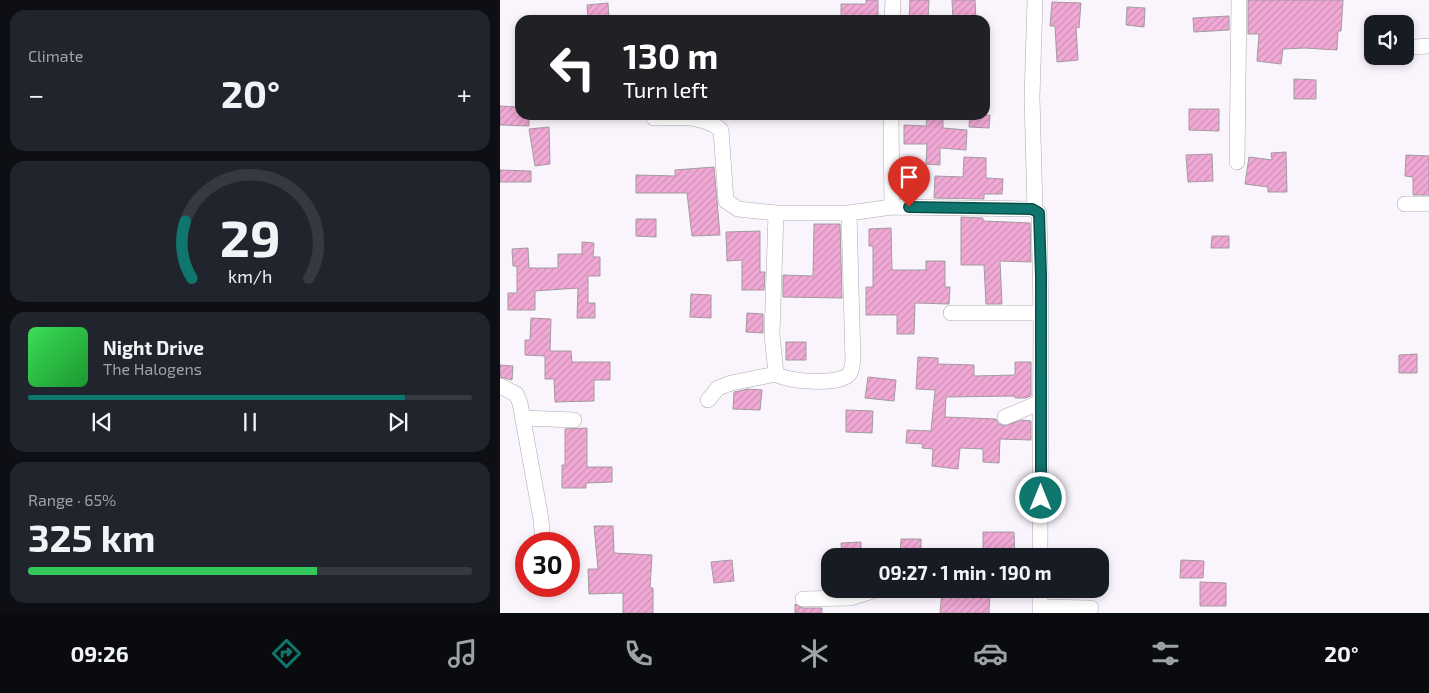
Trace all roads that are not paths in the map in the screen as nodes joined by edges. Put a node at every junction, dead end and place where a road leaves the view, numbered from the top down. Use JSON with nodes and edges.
{"nodes":[{"id":1,"x":893,"y":0,"type":"edge"},
{"id":2,"x":1036,"y":0,"type":"edge"},
{"id":3,"x":1239,"y":0,"type":"edge"},
{"id":4,"x":892,"y":15,"type":"edge"},
{"id":5,"x":704,"y":120,"type":"edge"},
{"id":6,"x":891,"y":120,"type":"edge"},
{"id":7,"x":1237,"y":162,"type":"dead end"},
{"id":8,"x":1405,"y":204,"type":"dead end"},
{"id":9,"x":1429,"y":204,"type":"edge"},
{"id":10,"x":892,"y":207,"type":"junction"},
{"id":11,"x":1035,"y":211,"type":"junction"},
{"id":12,"x":776,"y":212,"type":"junction"},
{"id":13,"x":849,"y":213,"type":"junction"},
{"id":14,"x":951,"y":313,"type":"dead end"},
{"id":15,"x":1041,"y":313,"type":"junction"},
{"id":16,"x":776,"y":374,"type":"junction"},
{"id":17,"x":500,"y":386,"type":"edge"},
{"id":18,"x":708,"y":400,"type":"dead end"},
{"id":19,"x":1041,"y":402,"type":"junction"},
{"id":20,"x":1005,"y":417,"type":"dead end"},
{"id":21,"x":524,"y":418,"type":"junction"},
{"id":22,"x":574,"y":420,"type":"dead end"},
{"id":23,"x":541,"y":532,"type":"edge"},
{"id":24,"x":1040,"y":548,"type":"edge"},
{"id":25,"x":850,"y":598,"type":"edge"},
{"id":26,"x":803,"y":599,"type":"dead end"},
{"id":27,"x":1091,"y":608,"type":"dead end"},
{"id":28,"x":1040,"y":610,"type":"edge"}],
"edges":[{"from":1,"to":4,"type":"street"},
{"from":2,"to":11,"type":"street"},
{"from":3,"to":7,"type":"street"},
{"from":5,"to":12,"type":"street"},
{"from":6,"to":10,"type":"street"},
{"from":8,"to":9,"type":"street"},
{"from":10,"to":11,"type":"street"},
{"from":10,"to":13,"type":"street"},
{"from":11,"to":15,"type":"street"},
{"from":12,"to":13,"type":"street"},
{"from":12,"to":16,"type":"street"},
{"from":13,"to":16,"type":"street"},
{"from":14,"to":15,"type":"street"},
{"from":15,"to":19,"type":"street"},
{"from":16,"to":18,"type":"street"},
{"from":17,"to":21,"type":"street"},
{"from":19,"to":20,"type":"street"},
{"from":19,"to":24,"type":"street"},
{"from":21,"to":22,"type":"street"},
{"from":21,"to":23,"type":"street"},
{"from":25,"to":26,"type":"street"},
{"from":27,"to":28,"type":"street"}]}
